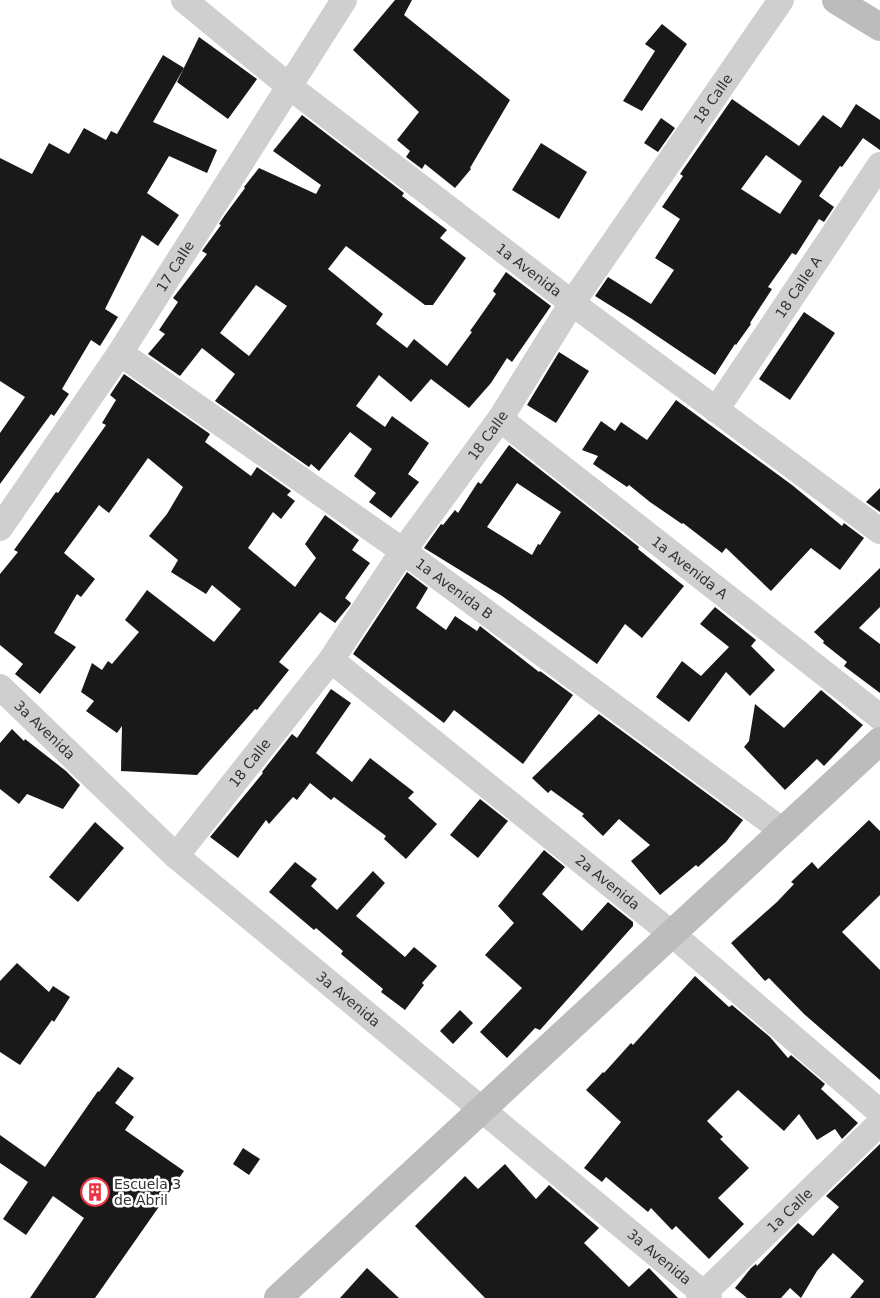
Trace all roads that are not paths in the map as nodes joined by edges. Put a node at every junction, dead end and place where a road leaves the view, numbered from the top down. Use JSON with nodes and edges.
{"nodes":[{"id":1,"x":184,"y":0,"type":"edge"},
{"id":2,"x":344,"y":0,"type":"edge"},
{"id":3,"x":781,"y":0,"type":"edge"},
{"id":4,"x":836,"y":0,"type":"edge"},
{"id":5,"x":880,"y":27,"type":"edge"},
{"id":6,"x":290,"y":87,"type":"junction"},
{"id":7,"x":880,"y":165,"type":"edge"},
{"id":8,"x":572,"y":303,"type":"junction"},
{"id":9,"x":120,"y":353,"type":"junction"},
{"id":10,"x":716,"y":410,"type":"junction"},
{"id":11,"x":500,"y":419,"type":"junction"},
{"id":12,"x":0,"y":528,"type":"edge"},
{"id":13,"x":880,"y":531,"type":"edge"},
{"id":14,"x":403,"y":550,"type":"junction"},
{"id":15,"x":331,"y":660,"type":"junction"},
{"id":16,"x":0,"y":687,"type":"edge"},
{"id":17,"x":880,"y":717,"type":"edge"},
{"id":18,"x":880,"y":741,"type":"edge"},
{"id":19,"x":783,"y":830,"type":"junction"},
{"id":20,"x":176,"y":856,"type":"junction"},
{"id":21,"x":672,"y":934,"type":"junction"},
{"id":22,"x":482,"y":1110,"type":"junction"},
{"id":23,"x":880,"y":1112,"type":"edge"},
{"id":24,"x":880,"y":1123,"type":"edge"},
{"id":25,"x":704,"y":1297,"type":"edge"},
{"id":26,"x":278,"y":1298,"type":"edge"}],
"edges":[{"from":1,"to":6,"type":"street","name":"1a Avenida"},
{"from":2,"to":6,"type":"street","name":"17 Calle"},
{"from":3,"to":8,"type":"street","name":"18 Calle"},
{"from":4,"to":5,"type":"main road"},
{"from":6,"to":8,"type":"street","name":"1a Avenida"},
{"from":6,"to":9,"type":"street","name":"17 Calle"},
{"from":7,"to":10,"type":"street","name":"18 Calle A"},
{"from":8,"to":10,"type":"street","name":"1a Avenida"},
{"from":8,"to":11,"type":"street","name":"18 Calle"},
{"from":9,"to":12,"type":"street","name":"17 Calle"},
{"from":9,"to":14,"type":"street","name":"1a Avenida B"},
{"from":10,"to":13,"type":"street","name":"1a Avenida"},
{"from":11,"to":14,"type":"street","name":"18 Calle"},
{"from":11,"to":17,"type":"street","name":"1a Avenida A"},
{"from":14,"to":15,"type":"street","name":"18 Calle"},
{"from":14,"to":19,"type":"street","name":"1a Avenida B"},
{"from":15,"to":20,"type":"street","name":"18 Calle"},
{"from":15,"to":21,"type":"street","name":"2a Avenida"},
{"from":16,"to":20,"type":"street","name":"3a Avenida"},
{"from":18,"to":19,"type":"main road"},
{"from":19,"to":21,"type":"main road"},
{"from":20,"to":22,"type":"street","name":"3a Avenida"},
{"from":21,"to":22,"type":"main road"},
{"from":21,"to":23,"type":"street","name":"2a Avenida"},
{"from":22,"to":25,"type":"street","name":"3a Avenida"},
{"from":22,"to":26,"type":"main road"},
{"from":24,"to":25,"type":"street","name":"1a Calle"}]}
